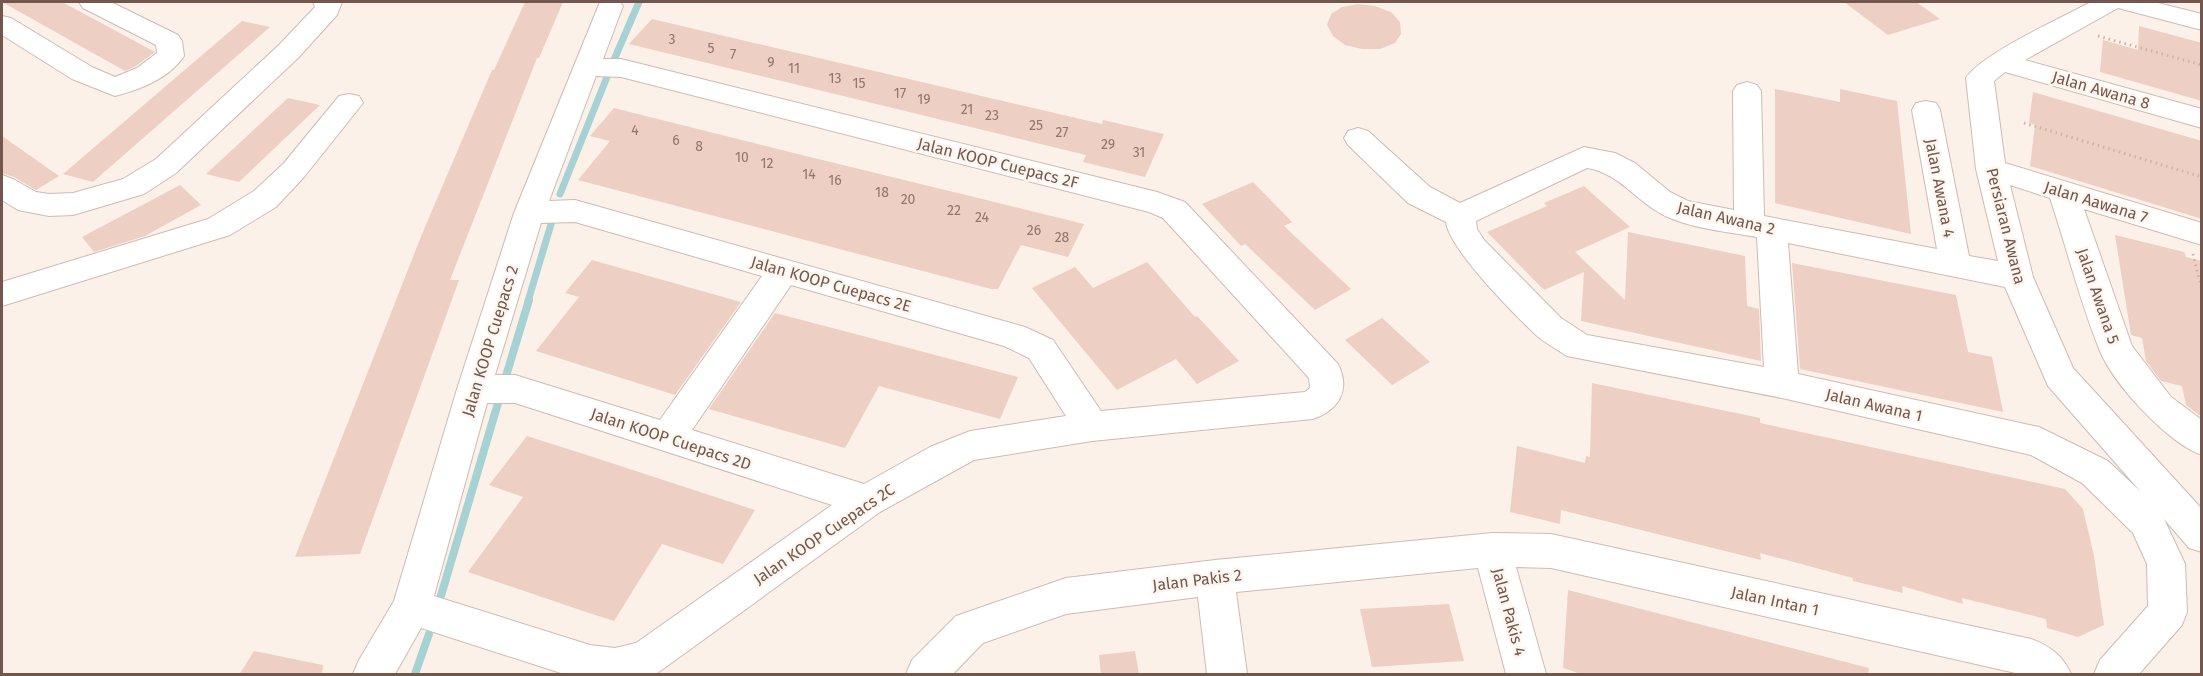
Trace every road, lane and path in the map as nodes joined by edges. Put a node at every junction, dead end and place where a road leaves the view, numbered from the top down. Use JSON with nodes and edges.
{"nodes":[{"id":1,"x":92,"y":2,"type":"edge"},
{"id":2,"x":328,"y":2,"type":"edge"},
{"id":3,"x":2110,"y":2,"type":"edge"},
{"id":4,"x":2124,"y":2,"type":"edge"},
{"id":5,"x":610,"y":6,"type":"dead end"},
{"id":6,"x":2202,"y":22,"type":"edge"},
{"id":7,"x":2,"y":24,"type":"edge"},
{"id":8,"x":2098,"y":36,"type":"dead end"},
{"id":9,"x":2001,"y":62,"type":"junction"},
{"id":10,"x":2202,"y":64,"type":"edge"},
{"id":11,"x":586,"y":67,"type":"junction"},
{"id":12,"x":1747,"y":91,"type":"dead end"},
{"id":13,"x":349,"y":103,"type":"dead end"},
{"id":14,"x":1926,"y":110,"type":"dead end"},
{"id":15,"x":2202,"y":119,"type":"edge"},
{"id":16,"x":2024,"y":123,"type":"dead end"},
{"id":17,"x":1358,"y":138,"type":"dead end"},
{"id":18,"x":1991,"y":169,"type":"junction"},
{"id":19,"x":2202,"y":177,"type":"edge"},
{"id":20,"x":2,"y":186,"type":"edge"},
{"id":21,"x":2063,"y":191,"type":"junction"},
{"id":22,"x":529,"y":213,"type":"junction"},
{"id":23,"x":1460,"y":216,"type":"junction"},
{"id":24,"x":1760,"y":227,"type":"junction"},
{"id":25,"x":2194,"y":232,"type":"edge"},
{"id":26,"x":1955,"y":265,"type":"junction"},
{"id":27,"x":784,"y":270,"type":"junction"},
{"id":28,"x":2017,"y":277,"type":"junction"},
{"id":29,"x":2202,"y":290,"type":"edge"},
{"id":30,"x":2,"y":294,"type":"edge"},
{"id":31,"x":1782,"y":384,"type":"junction"},
{"id":32,"x":474,"y":389,"type":"junction"},
{"id":33,"x":1327,"y":393,"type":"joint"},
{"id":34,"x":1092,"y":426,"type":"junction"},
{"id":35,"x":667,"y":438,"type":"junction"},
{"id":36,"x":2202,"y":440,"type":"edge"},
{"id":37,"x":867,"y":501,"type":"junction"},
{"id":38,"x":2202,"y":536,"type":"edge"},
{"id":39,"x":1492,"y":550,"type":"junction"},
{"id":40,"x":1215,"y":577,"type":"junction"},
{"id":41,"x":412,"y":607,"type":"junction"},
{"id":42,"x":1534,"y":672,"type":"edge"},
{"id":43,"x":373,"y":675,"type":"edge"},
{"id":44,"x":926,"y":675,"type":"edge"},
{"id":45,"x":1227,"y":675,"type":"edge"},
{"id":46,"x":2051,"y":675,"type":"edge"},
{"id":47,"x":2114,"y":675,"type":"edge"}],
"edges":[{"from":1,"to":7,"type":"street"},
{"from":2,"to":20,"type":"street"},
{"from":3,"to":9,"type":"street","name":"Persiaran Awana"},
{"from":4,"to":6,"type":"street"},
{"from":5,"to":11,"type":"street","name":"Jalan KOOP Cuepacs 2"},
{"from":8,"to":10,"type":"path"},
{"from":9,"to":15,"type":"street","name":"Jalan Awana 8"},
{"from":9,"to":18,"type":"street","name":"Persiaran Awana"},
{"from":11,"to":22,"type":"street","name":"Jalan KOOP Cuepacs 2"},
{"from":11,"to":33,"type":"street","name":"Jalan KOOP Cuepacs 2F"},
{"from":12,"to":24,"type":"street"},
{"from":13,"to":30,"type":"street"},
{"from":14,"to":26,"type":"street","name":"Jalan Awana 4"},
{"from":16,"to":19,"type":"path"},
{"from":17,"to":23,"type":"street"},
{"from":18,"to":21,"type":"street","name":"Jalan Aawana 7"},
{"from":18,"to":28,"type":"street","name":"Persiaran Awana"},
{"from":21,"to":25,"type":"street","name":"Jalan Aawana 7"},
{"from":21,"to":36,"type":"street","name":"Jalan Awana 5"},
{"from":22,"to":27,"type":"street","name":"Jalan KOOP Cuepacs 2E"},
{"from":22,"to":32,"type":"street","name":"Jalan KOOP Cuepacs 2"},
{"from":23,"to":24,"type":"street","name":"Jalan Awana 2"},
{"from":23,"to":31,"type":"street","name":"Jalan Awana 1"},
{"from":24,"to":26,"type":"street","name":"Jalan Awana 2"},
{"from":24,"to":31,"type":"street"},
{"from":25,"to":29,"type":"path"},
{"from":26,"to":28,"type":"street","name":"Jalan Awana 2"},
{"from":27,"to":34,"type":"street","name":"Jalan KOOP Cuepacs 2E"},
{"from":27,"to":35,"type":"street"},
{"from":28,"to":38,"type":"street","name":"Persiaran Awana"},
{"from":31,"to":47,"type":"street","name":"Jalan Awana 1"},
{"from":32,"to":35,"type":"street","name":"Jalan KOOP Cuepacs 2D"},
{"from":32,"to":41,"type":"street","name":"Jalan KOOP Cuepacs 2"},
{"from":33,"to":34,"type":"street","name":"Jalan KOOP Cuepacs 2C"},
{"from":34,"to":37,"type":"street","name":"Jalan KOOP Cuepacs 2C"},
{"from":35,"to":37,"type":"street","name":"Jalan KOOP Cuepacs 2D"},
{"from":37,"to":41,"type":"street","name":"Jalan KOOP Cuepacs 2C"},
{"from":39,"to":40,"type":"street","name":"Jalan Pakis 2"},
{"from":39,"to":42,"type":"street","name":"Jalan Pakis 4"},
{"from":39,"to":46,"type":"street","name":"Jalan Intan 1"},
{"from":40,"to":44,"type":"street","name":"Jalan Pakis 2"},
{"from":40,"to":45,"type":"street"},
{"from":41,"to":43,"type":"street","name":"Jalan KOOP Cuepacs 2"}]}
